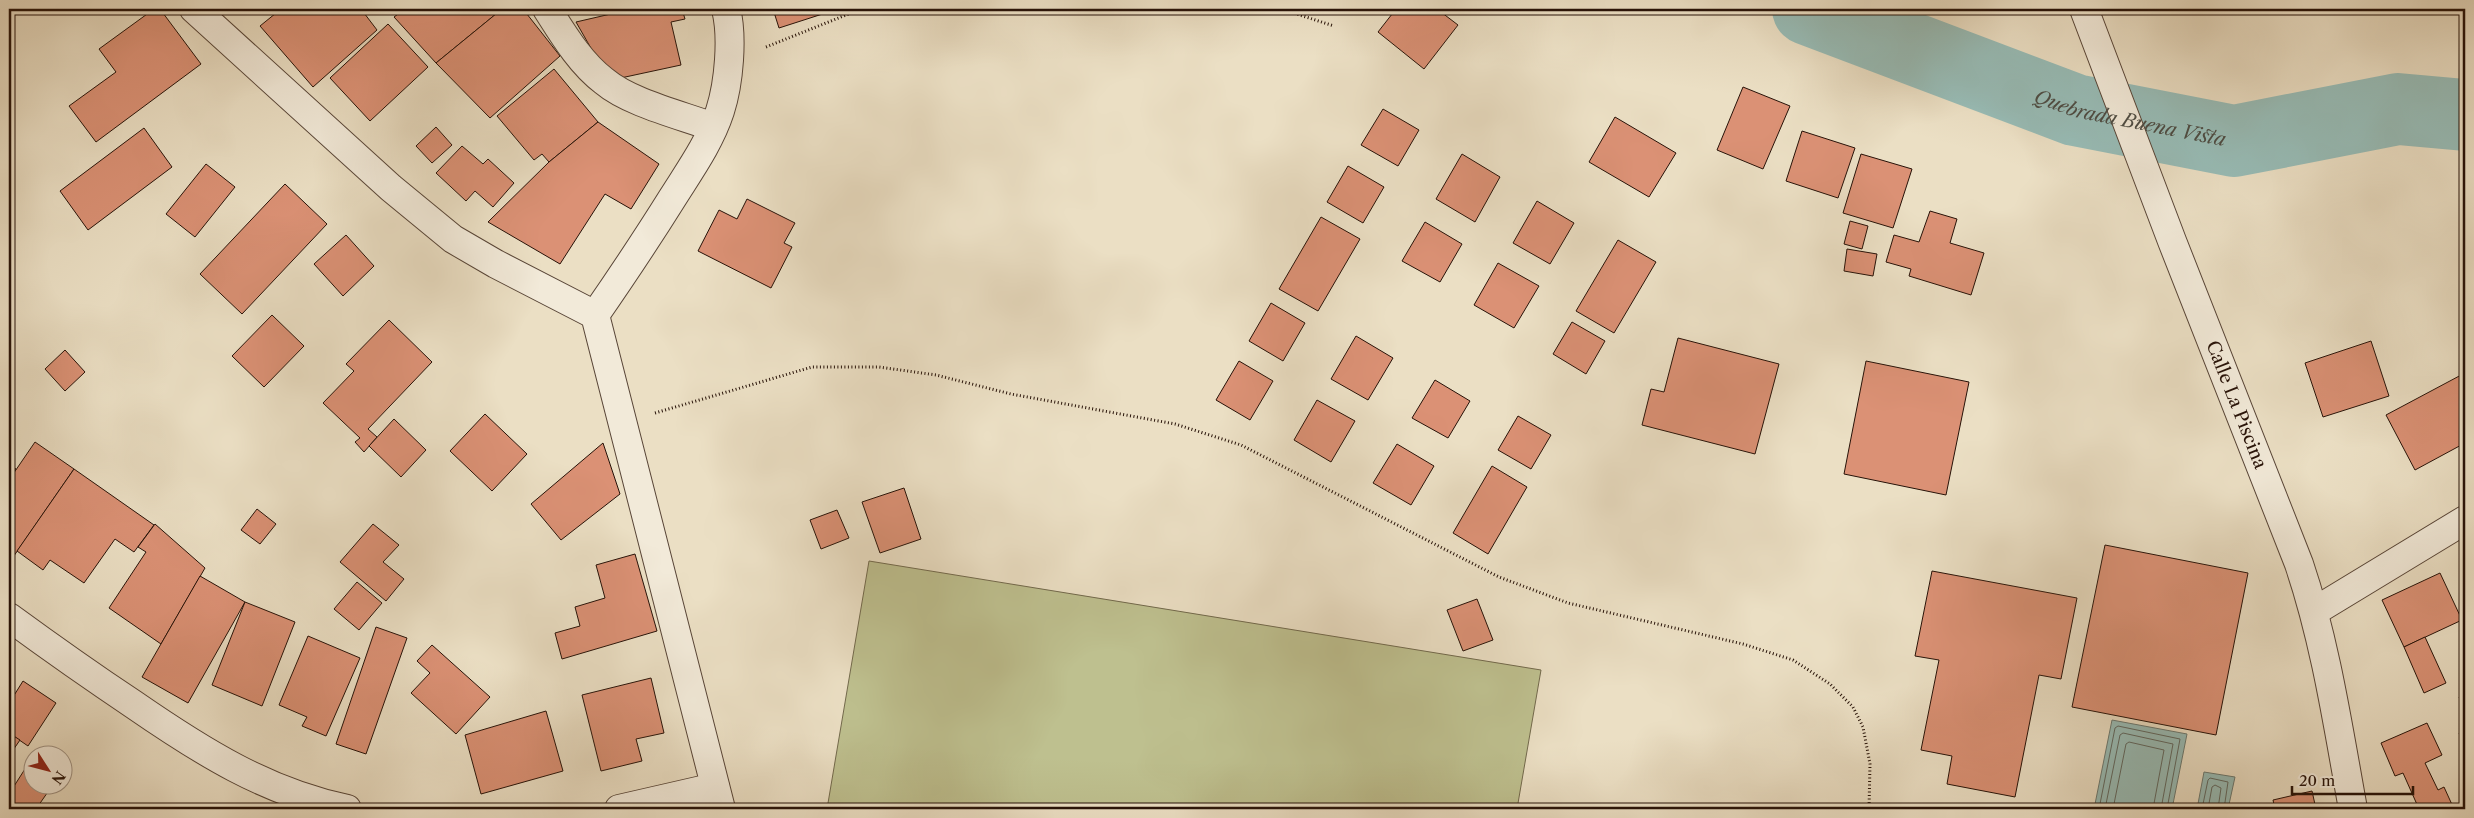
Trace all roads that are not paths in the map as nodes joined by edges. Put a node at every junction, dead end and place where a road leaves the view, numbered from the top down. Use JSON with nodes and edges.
{"nodes":[{"id":1,"x":194,"y":9,"type":"edge"},
{"id":2,"x":547,"y":9,"type":"edge"},
{"id":3,"x":726,"y":9,"type":"edge"},
{"id":4,"x":2084,"y":9,"type":"edge"},
{"id":5,"x":713,"y":127,"type":"junction"},
{"id":6,"x":595,"y":315,"type":"junction"},
{"id":7,"x":2465,"y":520,"type":"edge"},
{"id":8,"x":2315,"y":611,"type":"junction"},
{"id":9,"x":9,"y":617,"type":"edge"},
{"id":10,"x":718,"y":798,"type":"edge"},
{"id":11,"x":347,"y":809,"type":"edge"},
{"id":12,"x":619,"y":809,"type":"edge"},
{"id":13,"x":2353,"y":809,"type":"edge"}],
"edges":[{"from":1,"to":6,"type":"street"},
{"from":2,"to":5,"type":"street"},
{"from":3,"to":5,"type":"street"},
{"from":4,"to":8,"type":"street","name":"Calle La Piscina"},
{"from":5,"to":6,"type":"street"},
{"from":6,"to":10,"type":"street"},
{"from":7,"to":8,"type":"street"},
{"from":8,"to":13,"type":"street","name":"Calle La Piscina"},
{"from":9,"to":11,"type":"street"},
{"from":10,"to":12,"type":"street"}]}
